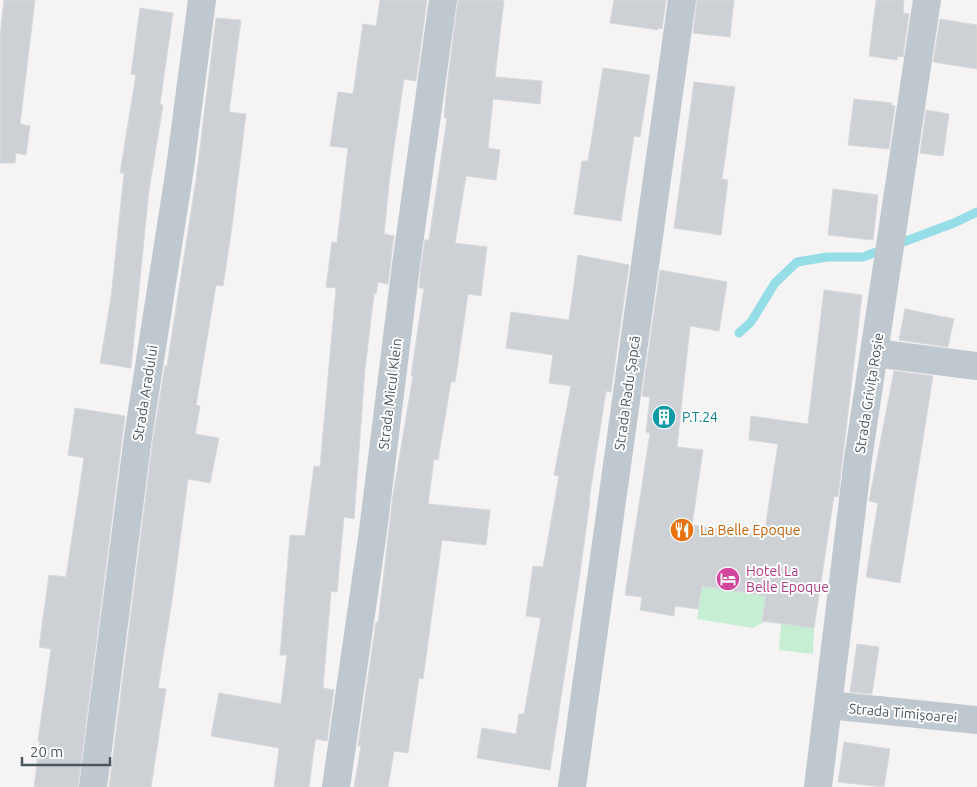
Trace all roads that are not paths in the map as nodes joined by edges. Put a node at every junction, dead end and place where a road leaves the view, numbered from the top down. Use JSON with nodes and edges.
{"nodes":[{"id":1,"x":202,"y":0,"type":"edge"},
{"id":2,"x":444,"y":0,"type":"edge"},
{"id":3,"x":682,"y":0,"type":"edge"},
{"id":4,"x":927,"y":0,"type":"edge"},
{"id":5,"x":875,"y":353,"type":"junction"},
{"id":6,"x":977,"y":366,"type":"edge"},
{"id":7,"x":828,"y":705,"type":"junction"},
{"id":8,"x":977,"y":720,"type":"edge"},
{"id":9,"x":93,"y":787,"type":"edge"},
{"id":10,"x":336,"y":787,"type":"edge"},
{"id":11,"x":572,"y":787,"type":"edge"},
{"id":12,"x":818,"y":787,"type":"edge"}],
"edges":[{"from":1,"to":9,"type":"street","name":"Strada Aradului"},
{"from":2,"to":10,"type":"street","name":"Strada Micul Klein"},
{"from":3,"to":11,"type":"street","name":"Strada Radu Șapcă"},
{"from":4,"to":5,"type":"street","name":"Strada Grivița Roșie"},
{"from":5,"to":6,"type":"street"},
{"from":5,"to":7,"type":"street","name":"Strada Grivița Roșie"},
{"from":7,"to":8,"type":"street","name":"Strada Timișoarei"},
{"from":7,"to":12,"type":"street","name":"Strada Grivița Roșie"}]}
